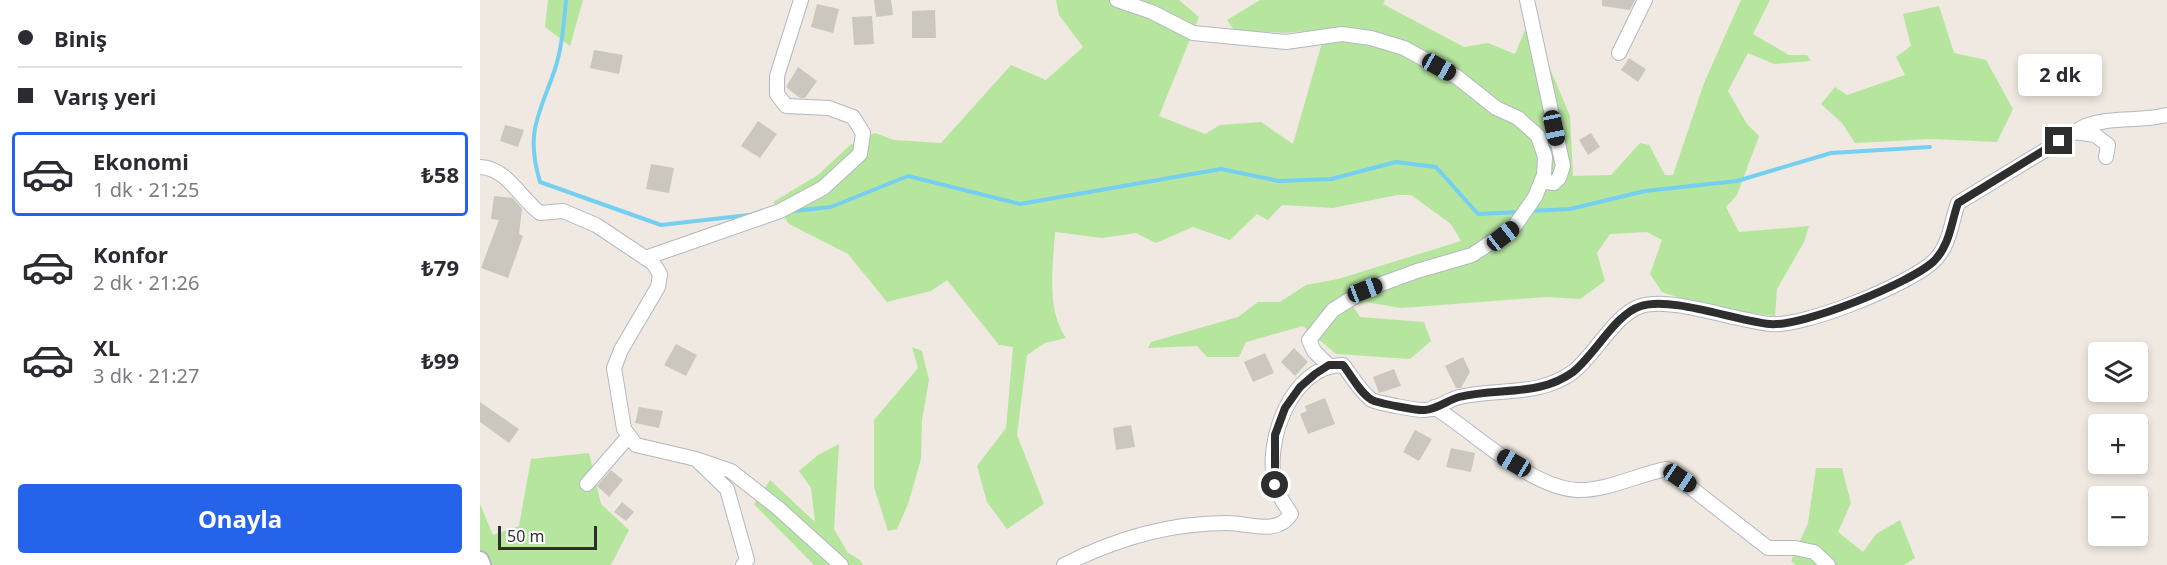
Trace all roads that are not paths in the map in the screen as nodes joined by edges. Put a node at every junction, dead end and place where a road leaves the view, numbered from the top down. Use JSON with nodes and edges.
{"nodes":[{"id":1,"x":801,"y":0,"type":"edge"},
{"id":2,"x":1116,"y":0,"type":"edge"},
{"id":3,"x":1527,"y":0,"type":"edge"},
{"id":4,"x":1645,"y":0,"type":"edge"},
{"id":5,"x":1619,"y":53,"type":"dead end"},
{"id":6,"x":2167,"y":115,"type":"edge"},
{"id":7,"x":2075,"y":132,"type":"junction"},
{"id":8,"x":2106,"y":157,"type":"dead end"},
{"id":9,"x":480,"y":167,"type":"edge"},
{"id":10,"x":1542,"y":181,"type":"junction"},
{"id":11,"x":645,"y":258,"type":"junction"},
{"id":12,"x":1329,"y":365,"type":"junction"},
{"id":13,"x":1434,"y":407,"type":"junction"},
{"id":14,"x":629,"y":436,"type":"junction"},
{"id":15,"x":696,"y":459,"type":"junction"},
{"id":16,"x":587,"y":484,"type":"dead end"},
{"id":17,"x":480,"y":560,"type":"edge"},
{"id":18,"x":482,"y":565,"type":"edge"},
{"id":19,"x":743,"y":565,"type":"edge"},
{"id":20,"x":841,"y":565,"type":"edge"},
{"id":21,"x":1064,"y":565,"type":"edge"},
{"id":22,"x":1828,"y":565,"type":"edge"}],
"edges":[{"from":1,"to":11,"type":"street"},
{"from":2,"to":10,"type":"street"},
{"from":3,"to":10,"type":"street"},
{"from":4,"to":5,"type":"street"},
{"from":6,"to":7,"type":"street"},
{"from":7,"to":8,"type":"street"},
{"from":7,"to":13,"type":"street"},
{"from":9,"to":11,"type":"street"},
{"from":10,"to":12,"type":"street"},
{"from":11,"to":14,"type":"street"},
{"from":12,"to":13,"type":"street"},
{"from":12,"to":21,"type":"street"},
{"from":13,"to":22,"type":"street"},
{"from":14,"to":15,"type":"street"},
{"from":14,"to":16,"type":"street"},
{"from":15,"to":19,"type":"street"},
{"from":15,"to":20,"type":"street"},
{"from":17,"to":18,"type":"street"}]}
